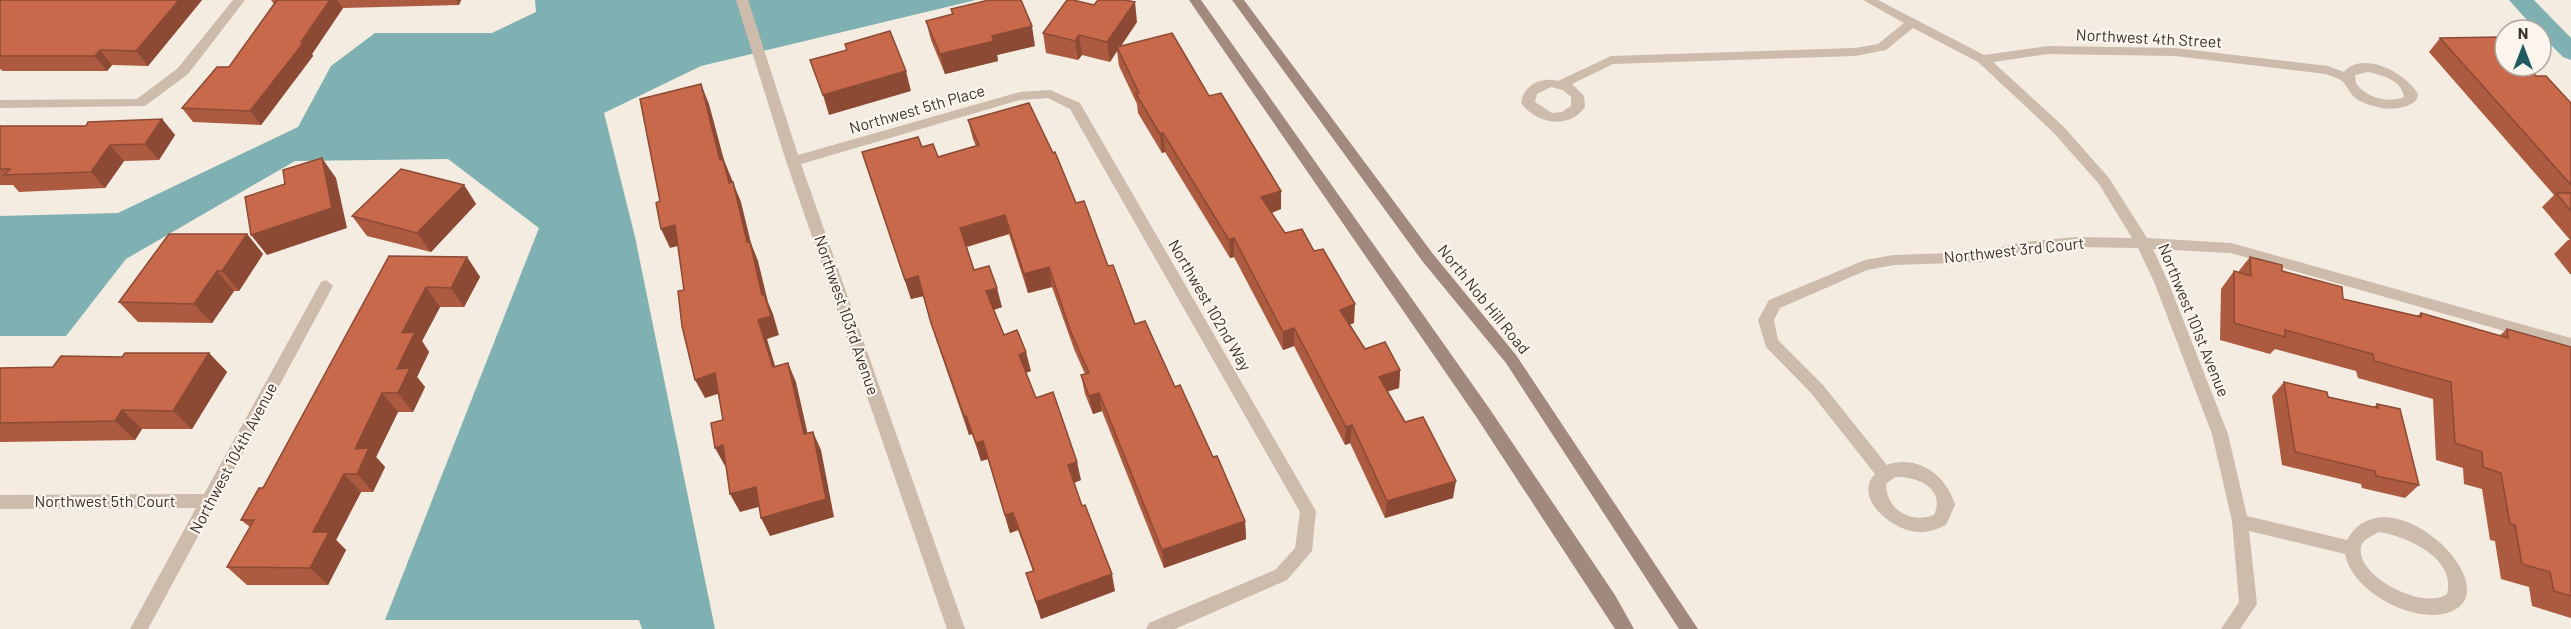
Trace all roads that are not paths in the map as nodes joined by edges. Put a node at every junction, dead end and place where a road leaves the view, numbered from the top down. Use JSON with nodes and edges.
{"nodes":[{"id":1,"x":239,"y":0,"type":"edge"},
{"id":2,"x":742,"y":0,"type":"edge"},
{"id":3,"x":1195,"y":0,"type":"edge"},
{"id":4,"x":1238,"y":0,"type":"edge"},
{"id":5,"x":1869,"y":0,"type":"edge"},
{"id":6,"x":1912,"y":24,"type":"junction"},
{"id":7,"x":1982,"y":59,"type":"junction"},
{"id":8,"x":2348,"y":79,"type":"dead end"},
{"id":9,"x":1560,"y":85,"type":"dead end"},
{"id":10,"x":1050,"y":94,"type":"joint"},
{"id":11,"x":0,"y":104,"type":"edge"},
{"id":12,"x":793,"y":161,"type":"junction"},
{"id":13,"x":2143,"y":243,"type":"junction"},
{"id":14,"x":326,"y":286,"type":"dead end"},
{"id":15,"x":2571,"y":344,"type":"edge"},
{"id":16,"x":1884,"y":474,"type":"dead end"},
{"id":17,"x":210,"y":501,"type":"junction"},
{"id":18,"x":0,"y":502,"type":"edge"},
{"id":19,"x":2241,"y":521,"type":"junction"},
{"id":20,"x":2353,"y":549,"type":"junction"},
{"id":21,"x":139,"y":629,"type":"edge"},
{"id":22,"x":956,"y":629,"type":"edge"},
{"id":23,"x":1155,"y":629,"type":"edge"},
{"id":24,"x":1625,"y":629,"type":"edge"},
{"id":25,"x":1689,"y":629,"type":"edge"},
{"id":26,"x":2230,"y":629,"type":"edge"}],
"edges":[{"from":1,"to":11,"type":"street"},
{"from":2,"to":12,"type":"street","name":"Northwest 103rd Avenue"},
{"from":3,"to":24,"type":"main road"},
{"from":4,"to":25,"type":"main road","name":"North Nob Hill Road"},
{"from":5,"to":6,"type":"street","name":"Northwest 101st Avenue"},
{"from":6,"to":7,"type":"street","name":"Northwest 101st Avenue"},
{"from":6,"to":9,"type":"street"},
{"from":7,"to":8,"type":"street","name":"Northwest 4th Street"},
{"from":7,"to":13,"type":"street","name":"Northwest 101st Avenue"},
{"from":10,"to":12,"type":"street","name":"Northwest 5th Place"},
{"from":10,"to":23,"type":"street","name":"Northwest 102nd Way"},
{"from":12,"to":22,"type":"street","name":"Northwest 103rd Avenue"},
{"from":13,"to":15,"type":"street","name":"Northwest 3rd Court"},
{"from":13,"to":16,"type":"street","name":"Northwest 3rd Court"},
{"from":13,"to":19,"type":"street","name":"Northwest 101st Avenue"},
{"from":14,"to":17,"type":"street","name":"Northwest 104th Avenue"},
{"from":17,"to":18,"type":"street","name":"Northwest 5th Court"},
{"from":17,"to":21,"type":"street","name":"Northwest 104th Avenue"},
{"from":19,"to":20,"type":"street"},
{"from":19,"to":26,"type":"street","name":"Northwest 101st Avenue"},
{"from":20,"to":20,"type":"street"}]}
